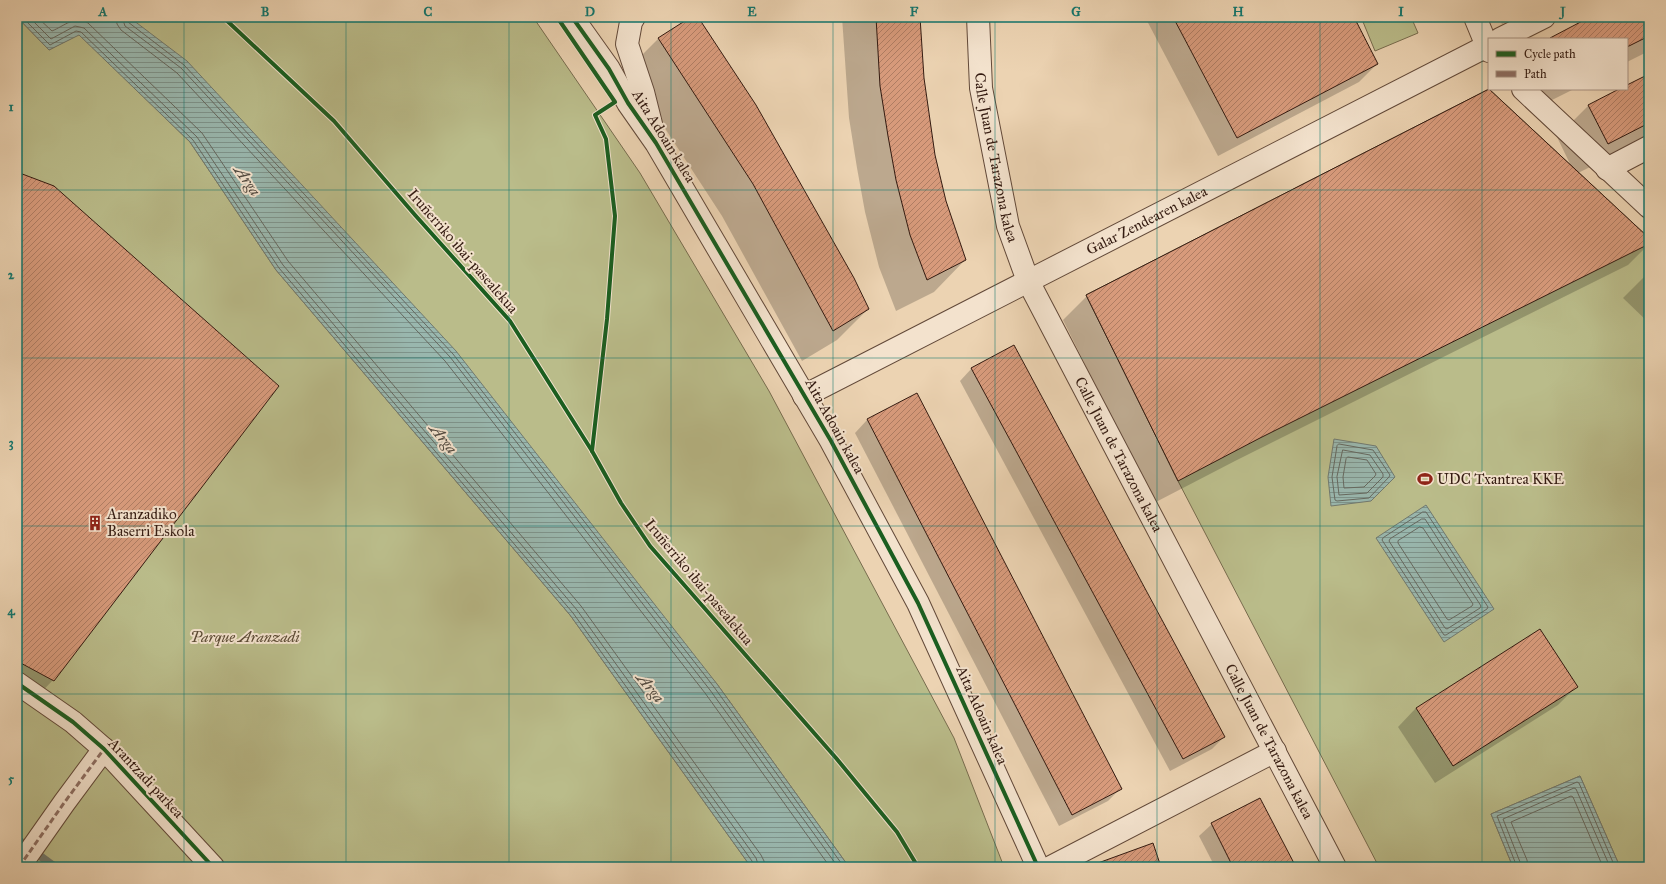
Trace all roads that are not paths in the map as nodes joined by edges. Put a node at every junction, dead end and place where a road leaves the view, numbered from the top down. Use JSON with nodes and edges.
{"nodes":[{"id":1,"x":572,"y":17,"type":"edge"},
{"id":2,"x":634,"y":17,"type":"edge"},
{"id":3,"x":978,"y":17,"type":"edge"},
{"id":4,"x":1475,"y":17,"type":"edge"},
{"id":5,"x":1544,"y":17,"type":"edge"},
{"id":6,"x":1504,"y":38,"type":"edge"},
{"id":7,"x":1488,"y":40,"type":"edge"},
{"id":8,"x":1488,"y":47,"type":"edge"},
{"id":9,"x":1524,"y":90,"type":"edge"},
{"id":10,"x":656,"y":142,"type":"junction"},
{"id":11,"x":1649,"y":147,"type":"edge"},
{"id":12,"x":1607,"y":169,"type":"junction"},
{"id":13,"x":1649,"y":207,"type":"edge"},
{"id":14,"x":1028,"y":281,"type":"junction"},
{"id":15,"x":804,"y":396,"type":"junction"},
{"id":16,"x":17,"y":684,"type":"edge"},
{"id":17,"x":104,"y":749,"type":"junction"},
{"id":18,"x":1275,"y":751,"type":"junction"},
{"id":19,"x":21,"y":864,"type":"edge"},
{"id":20,"x":213,"y":867,"type":"edge"},
{"id":21,"x":1038,"y":867,"type":"edge"},
{"id":22,"x":1051,"y":867,"type":"edge"},
{"id":23,"x":1336,"y":867,"type":"edge"}],
"edges":[{"from":1,"to":10,"type":"street","name":"Aita Adoain kalea"},
{"from":2,"to":10,"type":"street","name":"Aita Adoain kalea"},
{"from":3,"to":14,"type":"street","name":"Calle Juan de Tarazona kalea"},
{"from":4,"to":7,"type":"street"},
{"from":5,"to":6,"type":"street","name":"Galar Zendearen kalea"},
{"from":8,"to":14,"type":"street","name":"Galar Zendearen kalea"},
{"from":9,"to":12,"type":"street"},
{"from":10,"to":15,"type":"street","name":"Aita Adoain kalea"},
{"from":11,"to":12,"type":"street"},
{"from":12,"to":13,"type":"street"},
{"from":14,"to":15,"type":"street","name":"Galar Zendearen kalea"},
{"from":14,"to":18,"type":"street","name":"Calle Juan de Tarazona kalea"},
{"from":15,"to":21,"type":"street","name":"Aita Adoain kalea"},
{"from":16,"to":17,"type":"street","name":"Arantzadi parkea"},
{"from":17,"to":19,"type":"street","name":"Arantzadi parkea"},
{"from":17,"to":20,"type":"street","name":"Arantzadi parkea"},
{"from":18,"to":22,"type":"street"},
{"from":18,"to":23,"type":"street","name":"Calle Juan de Tarazona kalea"}]}
